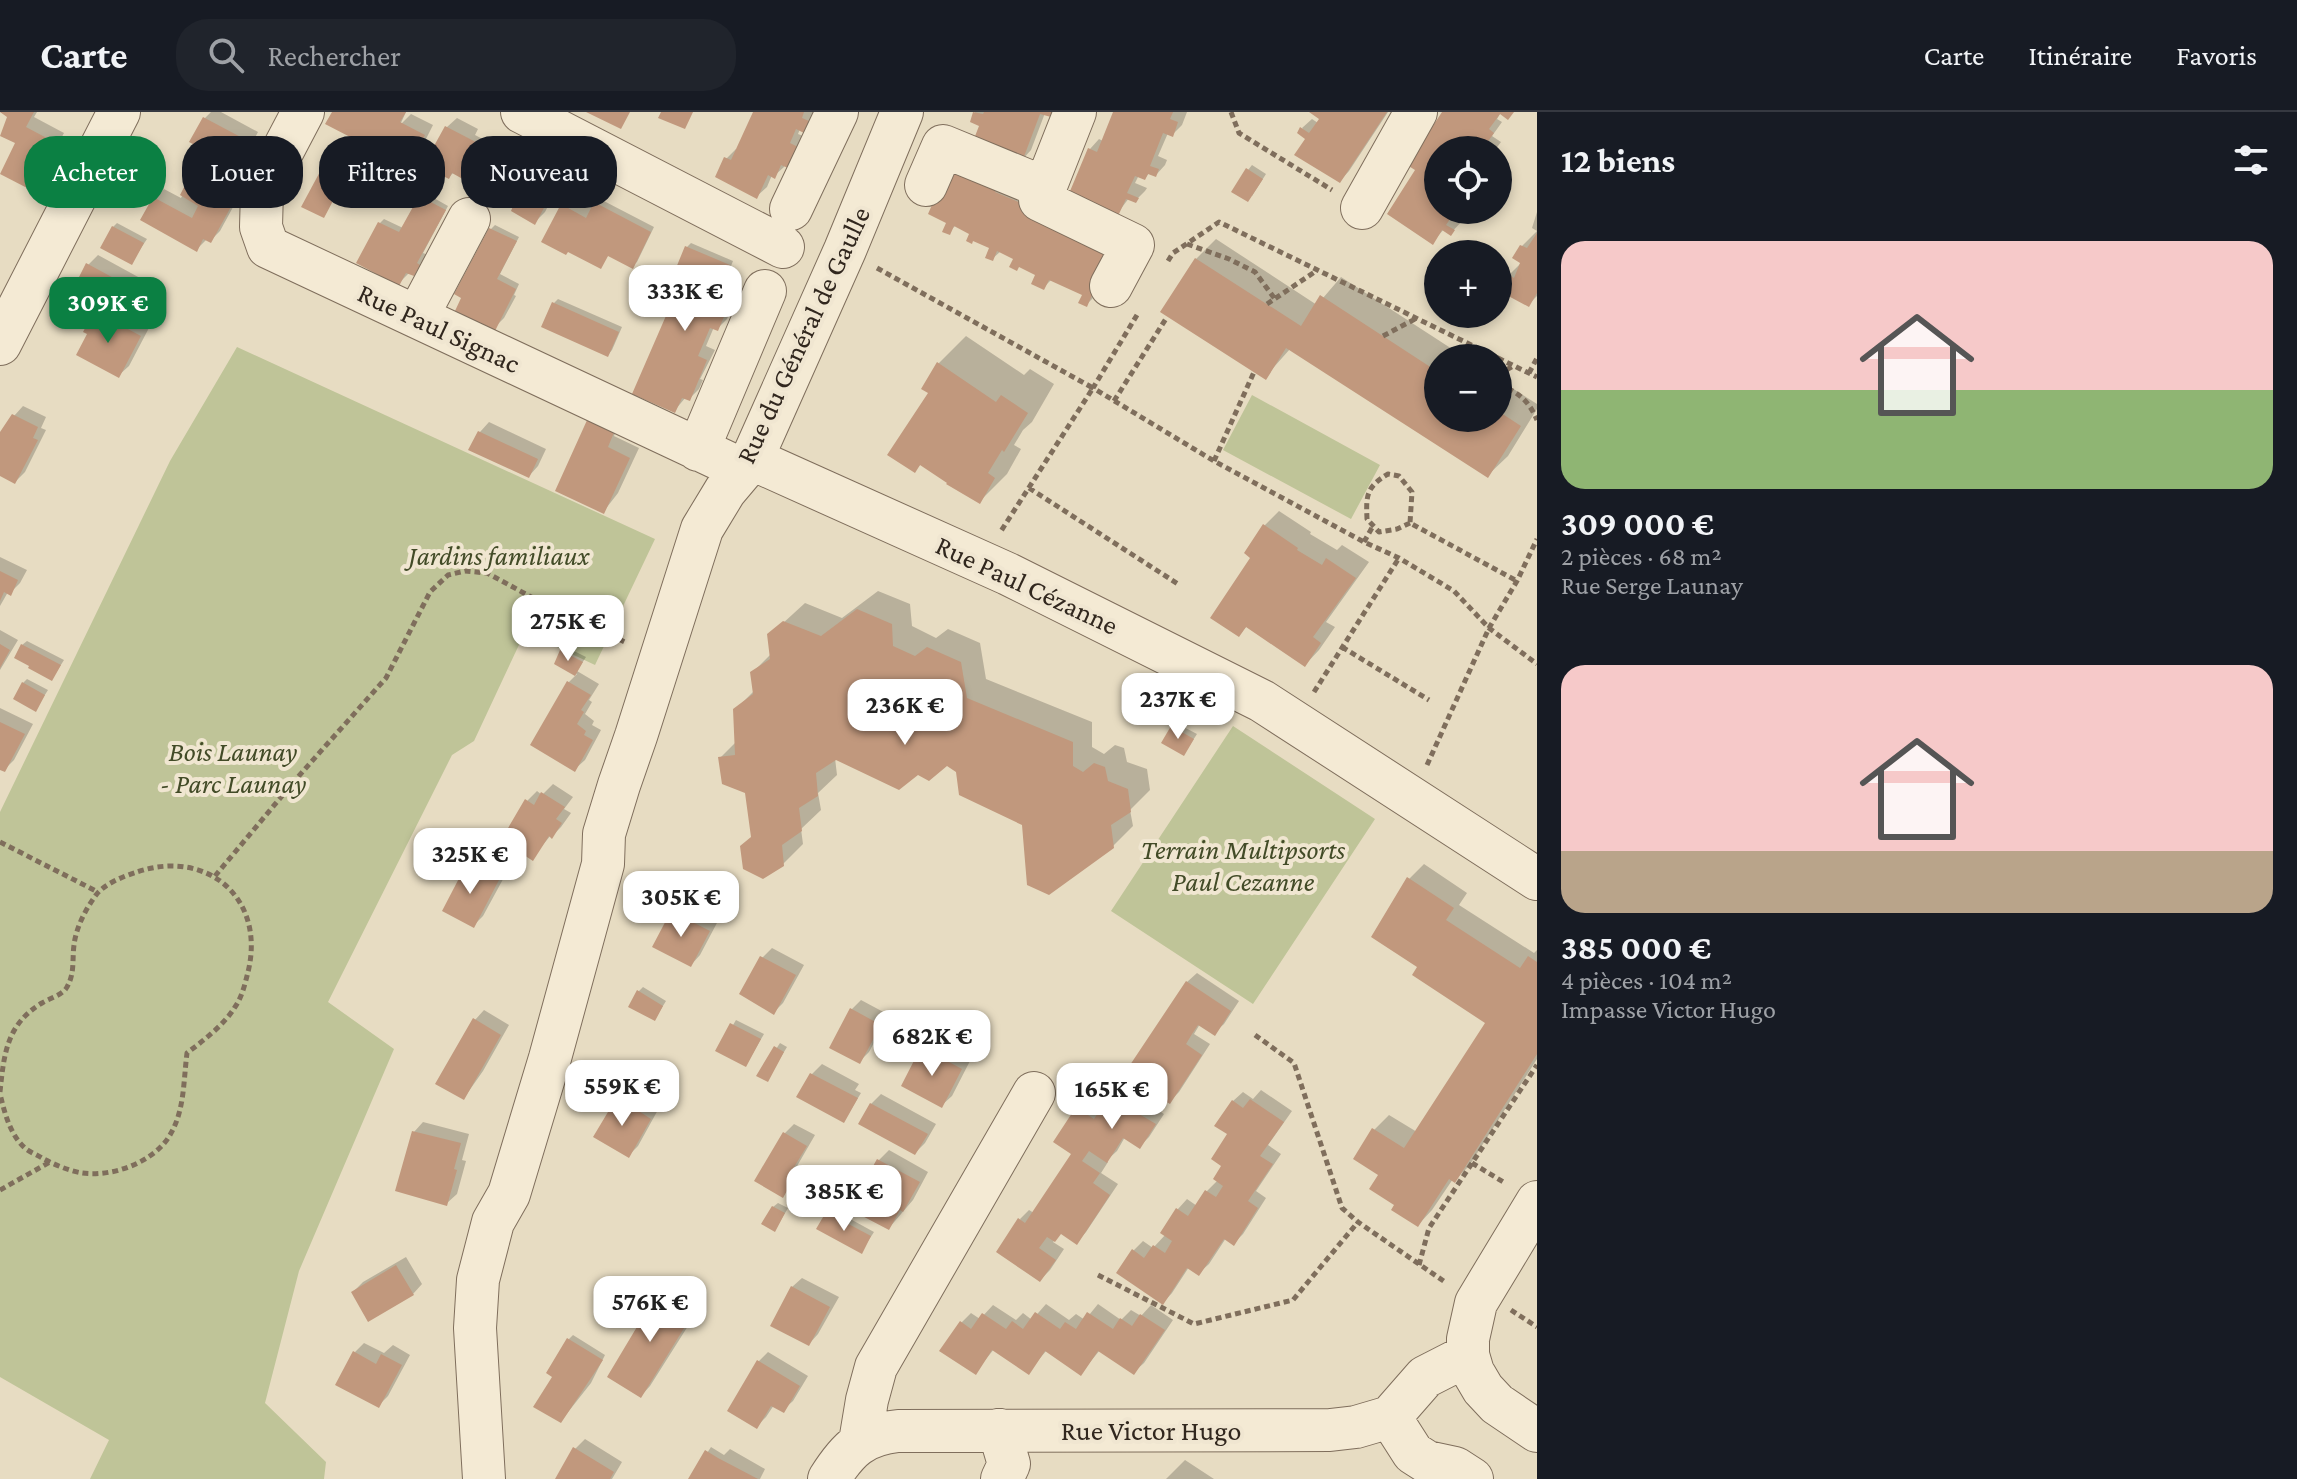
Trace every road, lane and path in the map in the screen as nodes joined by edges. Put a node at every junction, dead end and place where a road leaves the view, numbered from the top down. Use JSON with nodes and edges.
{"nodes":[{"id":1,"x":119,"y":112,"type":"edge"},
{"id":2,"x":303,"y":112,"type":"edge"},
{"id":3,"x":522,"y":112,"type":"edge"},
{"id":4,"x":837,"y":112,"type":"edge"},
{"id":5,"x":902,"y":112,"type":"edge"},
{"id":6,"x":1075,"y":112,"type":"edge"},
{"id":7,"x":1231,"y":112,"type":"edge"},
{"id":8,"x":1416,"y":112,"type":"edge"},
{"id":9,"x":926,"y":185,"type":"dead end"},
{"id":10,"x":1045,"y":188,"type":"junction"},
{"id":11,"x":1362,"y":208,"type":"joint"},
{"id":12,"x":469,"y":219,"type":"dead end"},
{"id":13,"x":1186,"y":244,"type":"junction"},
{"id":14,"x":845,"y":250,"type":"junction"},
{"id":15,"x":1165,"y":266,"type":"dead end"},
{"id":16,"x":1317,"y":270,"type":"junction"},
{"id":17,"x":765,"y":291,"type":"dead end"},
{"id":18,"x":1126,"y":297,"type":"joint"},
{"id":19,"x":1275,"y":299,"type":"junction"},
{"id":20,"x":1267,"y":304,"type":"dead end"},
{"id":21,"x":417,"y":317,"type":"junction"},
{"id":22,"x":1167,"y":317,"type":"dead end"},
{"id":23,"x":1416,"y":318,"type":"junction"},
{"id":24,"x":1383,"y":336,"type":"dead end"},
{"id":25,"x":0,"y":344,"type":"edge"},
{"id":26,"x":1469,"y":344,"type":"edge"},
{"id":27,"x":1537,"y":358,"type":"edge"},
{"id":28,"x":1514,"y":366,"type":"edge"},
{"id":29,"x":1254,"y":372,"type":"dead end"},
{"id":30,"x":1529,"y":373,"type":"junction"},
{"id":31,"x":1537,"y":377,"type":"edge"},
{"id":32,"x":1093,"y":388,"type":"junction"},
{"id":33,"x":1512,"y":390,"type":"edge"},
{"id":34,"x":1114,"y":401,"type":"junction"},
{"id":35,"x":1537,"y":420,"type":"edge"},
{"id":36,"x":698,"y":450,"type":"junction"},
{"id":37,"x":1214,"y":461,"type":"junction"},
{"id":38,"x":747,"y":464,"type":"junction"},
{"id":39,"x":1029,"y":488,"type":"junction"},
{"id":40,"x":1410,"y":523,"type":"junction"},
{"id":41,"x":1373,"y":526,"type":"junction"},
{"id":42,"x":1537,"y":539,"type":"edge"},
{"id":43,"x":1364,"y":542,"type":"junction"},
{"id":44,"x":1534,"y":552,"type":"edge"},
{"id":45,"x":1399,"y":558,"type":"junction"},
{"id":46,"x":980,"y":562,"type":"junction"},
{"id":47,"x":1517,"y":581,"type":"junction"},
{"id":48,"x":1178,"y":584,"type":"dead end"},
{"id":49,"x":1489,"y":628,"type":"junction"},
{"id":50,"x":1342,"y":647,"type":"junction"},
{"id":51,"x":661,"y":655,"type":"junction"},
{"id":52,"x":1537,"y":664,"type":"edge"},
{"id":53,"x":1429,"y":700,"type":"dead end"},
{"id":54,"x":1294,"y":723,"type":"junction"},
{"id":55,"x":1408,"y":796,"type":"junction"},
{"id":56,"x":0,"y":842,"type":"edge"},
{"id":57,"x":215,"y":876,"type":"junction"},
{"id":58,"x":1537,"y":879,"type":"edge"},
{"id":59,"x":98,"y":892,"type":"junction"},
{"id":60,"x":1255,"y":1035,"type":"dead end"},
{"id":61,"x":1537,"y":1065,"type":"edge"},
{"id":62,"x":0,"y":1093,"type":"edge"},
{"id":63,"x":1034,"y":1093,"type":"dead end"},
{"id":64,"x":50,"y":1162,"type":"junction"},
{"id":65,"x":0,"y":1190,"type":"edge"},
{"id":66,"x":1537,"y":1202,"type":"edge"},
{"id":67,"x":1358,"y":1222,"type":"junction"},
{"id":68,"x":1419,"y":1265,"type":"junction"},
{"id":69,"x":1098,"y":1275,"type":"dead end"},
{"id":70,"x":1476,"y":1303,"type":"junction"},
{"id":71,"x":1468,"y":1355,"type":"junction"},
{"id":72,"x":1390,"y":1417,"type":"junction"},
{"id":73,"x":999,"y":1430,"type":"junction"},
{"id":74,"x":1537,"y":1431,"type":"edge"},
{"id":75,"x":860,"y":1442,"type":"junction"},
{"id":76,"x":484,"y":1479,"type":"edge"},
{"id":77,"x":829,"y":1479,"type":"edge"},
{"id":78,"x":1002,"y":1479,"type":"edge"},
{"id":79,"x":1472,"y":1479,"type":"edge"}],
"edges":[{"from":1,"to":25,"type":"street"},
{"from":2,"to":21,"type":"street","name":"Rue Paul Signac"},
{"from":3,"to":4,"type":"street"},
{"from":5,"to":14,"type":"street","name":"Rue du Général de Gaulle"},
{"from":6,"to":10,"type":"street"},
{"from":7,"to":11,"type":"path"},
{"from":8,"to":11,"type":"street"},
{"from":9,"to":10,"type":"street"},
{"from":10,"to":18,"type":"street"},
{"from":12,"to":21,"type":"street"},
{"from":13,"to":15,"type":"path"},
{"from":13,"to":16,"type":"path"},
{"from":13,"to":19,"type":"path"},
{"from":14,"to":32,"type":"path"},
{"from":14,"to":38,"type":"street","name":"Rue du Général de Gaulle"},
{"from":16,"to":19,"type":"path"},
{"from":16,"to":23,"type":"path"},
{"from":17,"to":36,"type":"street"},
{"from":18,"to":32,"type":"path"},
{"from":19,"to":20,"type":"path"},
{"from":21,"to":36,"type":"street","name":"Rue Paul Signac"},
{"from":22,"to":34,"type":"path"},
{"from":23,"to":24,"type":"path"},
{"from":23,"to":26,"type":"path"},
{"from":27,"to":30,"type":"path"},
{"from":28,"to":30,"type":"path"},
{"from":29,"to":37,"type":"path"},
{"from":30,"to":31,"type":"path"},
{"from":32,"to":34,"type":"path"},
{"from":32,"to":39,"type":"path"},
{"from":33,"to":35,"type":"path"},
{"from":34,"to":37,"type":"path"},
{"from":36,"to":38,"type":"street","name":"Rue Paul Signac"},
{"from":37,"to":43,"type":"path"},
{"from":38,"to":46,"type":"street","name":"Rue Paul Cézanne"},
{"from":38,"to":51,"type":"street","name":"Rue du Général de Gaulle"},
{"from":39,"to":46,"type":"path"},
{"from":39,"to":48,"type":"path"},
{"from":40,"to":41,"type":"path"},
{"from":40,"to":41,"type":"path"},
{"from":40,"to":47,"type":"path"},
{"from":41,"to":43,"type":"path"},
{"from":42,"to":44,"type":"path"},
{"from":43,"to":45,"type":"path"},
{"from":44,"to":47,"type":"path"},
{"from":45,"to":49,"type":"path"},
{"from":45,"to":50,"type":"path"},
{"from":46,"to":54,"type":"street","name":"Rue Paul Cézanne"},
{"from":47,"to":49,"type":"path"},
{"from":49,"to":52,"type":"path"},
{"from":49,"to":55,"type":"path"},
{"from":50,"to":53,"type":"path"},
{"from":50,"to":54,"type":"path"},
{"from":51,"to":57,"type":"path"},
{"from":51,"to":76,"type":"street","name":"Rue du Général de Gaulle"},
{"from":54,"to":55,"type":"street","name":"Rue Paul Cézanne"},
{"from":55,"to":58,"type":"street","name":"Rue Paul Cézanne"},
{"from":56,"to":59,"type":"path"},
{"from":57,"to":59,"type":"path"},
{"from":57,"to":64,"type":"path"},
{"from":59,"to":62,"type":"path"},
{"from":60,"to":67,"type":"path"},
{"from":61,"to":68,"type":"path"},
{"from":62,"to":64,"type":"path"},
{"from":63,"to":75,"type":"street"},
{"from":64,"to":65,"type":"path"},
{"from":66,"to":70,"type":"street"},
{"from":67,"to":68,"type":"path"},
{"from":67,"to":69,"type":"path"},
{"from":68,"to":70,"type":"path"},
{"from":70,"to":71,"type":"street"},
{"from":71,"to":72,"type":"street"},
{"from":71,"to":74,"type":"street"},
{"from":72,"to":73,"type":"street","name":"Rue Victor Hugo"},
{"from":72,"to":79,"type":"street"},
{"from":73,"to":75,"type":"street","name":"Rue Victor Hugo"},
{"from":73,"to":78,"type":"street"},
{"from":75,"to":77,"type":"street"}]}
